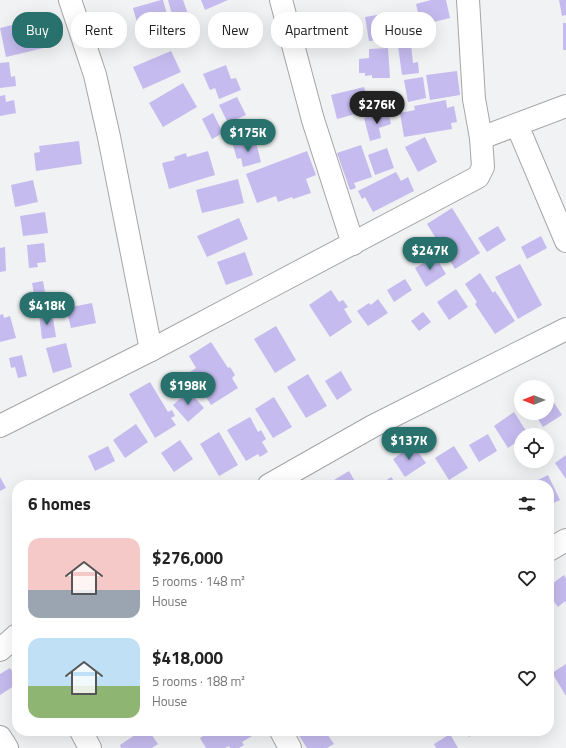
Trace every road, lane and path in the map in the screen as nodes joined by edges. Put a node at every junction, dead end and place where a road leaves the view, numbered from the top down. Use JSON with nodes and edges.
{"nodes":[{"id":1,"x":70,"y":0,"type":"edge"},
{"id":2,"x":281,"y":0,"type":"edge"},
{"id":3,"x":468,"y":0,"type":"edge"},
{"id":4,"x":566,"y":106,"type":"edge"},
{"id":5,"x":517,"y":125,"type":"junction"},
{"id":6,"x":481,"y":138,"type":"junction"},
{"id":7,"x":566,"y":241,"type":"edge"},
{"id":8,"x":353,"y":244,"type":"junction"},
{"id":9,"x":566,"y":329,"type":"edge"},
{"id":10,"x":152,"y":350,"type":"junction"},
{"id":11,"x":0,"y":426,"type":"edge"},
{"id":12,"x":278,"y":480,"type":"edge"},
{"id":13,"x":566,"y":540,"type":"edge"},
{"id":14,"x":554,"y":547,"type":"edge"},
{"id":15,"x":12,"y":639,"type":"edge"},
{"id":16,"x":0,"y":650,"type":"edge"},
{"id":17,"x":84,"y":736,"type":"edge"},
{"id":18,"x":284,"y":736,"type":"edge"},
{"id":19,"x":0,"y":737,"type":"edge"},
{"id":20,"x":6,"y":748,"type":"edge"},
{"id":21,"x":90,"y":748,"type":"edge"},
{"id":22,"x":290,"y":748,"type":"edge"}],
"edges":[{"from":1,"to":10,"type":"street"},
{"from":2,"to":8,"type":"street"},
{"from":3,"to":6,"type":"street"},
{"from":4,"to":5,"type":"street"},
{"from":5,"to":6,"type":"street"},
{"from":5,"to":7,"type":"street"},
{"from":6,"to":8,"type":"street"},
{"from":8,"to":10,"type":"street"},
{"from":9,"to":12,"type":"street"},
{"from":10,"to":11,"type":"street"},
{"from":13,"to":14,"type":"street"},
{"from":15,"to":16,"type":"street"},
{"from":17,"to":21,"type":"street"},
{"from":18,"to":22,"type":"street"},
{"from":19,"to":20,"type":"street"}]}
